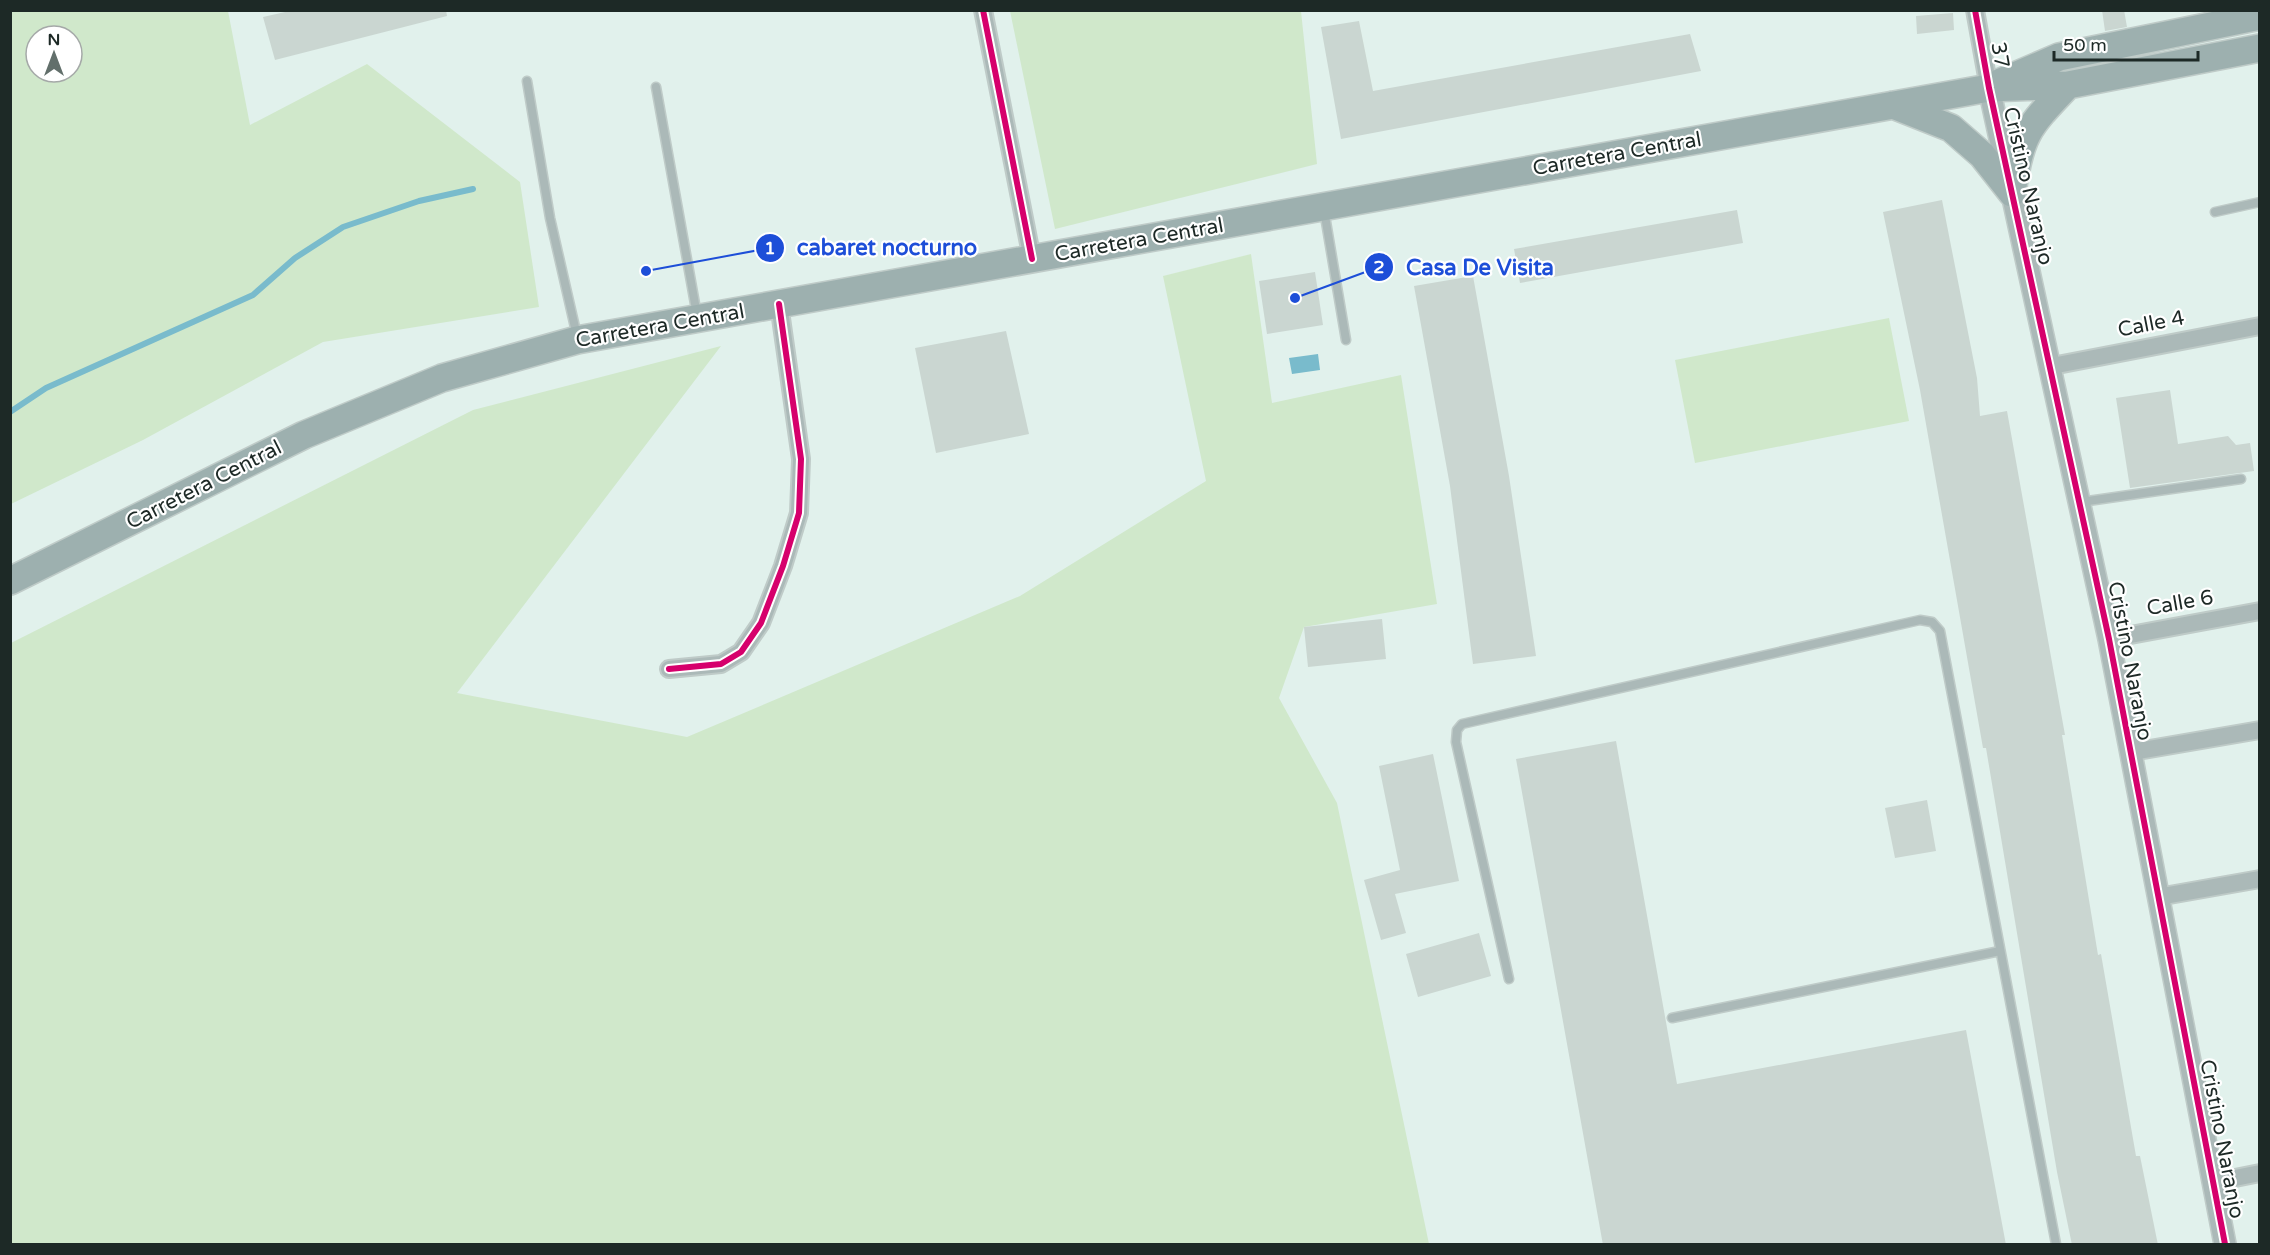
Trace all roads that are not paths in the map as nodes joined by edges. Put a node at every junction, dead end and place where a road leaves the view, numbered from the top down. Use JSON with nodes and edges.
{"nodes":[{"id":1,"x":983,"y":10,"type":"edge"},
{"id":2,"x":1975,"y":10,"type":"edge"},
{"id":3,"x":1983,"y":10,"type":"edge"},
{"id":4,"x":2259,"y":16,"type":"edge"},
{"id":5,"x":1978,"y":28,"type":"junction"},
{"id":6,"x":2259,"y":48,"type":"edge"},
{"id":7,"x":528,"y":81,"type":"dead end"},
{"id":8,"x":2068,"y":85,"type":"junction"},
{"id":9,"x":656,"y":87,"type":"dead end"},
{"id":10,"x":1989,"y":88,"type":"junction"},
{"id":11,"x":1893,"y":105,"type":"junction"},
{"id":12,"x":2012,"y":193,"type":"junction"},
{"id":13,"x":2259,"y":202,"type":"edge"},
{"id":14,"x":1323,"y":207,"type":"junction"},
{"id":15,"x":2215,"y":212,"type":"dead end"},
{"id":16,"x":1032,"y":259,"type":"junction"},
{"id":17,"x":779,"y":304,"type":"junction"},
{"id":18,"x":698,"y":319,"type":"junction"},
{"id":19,"x":2259,"y":327,"type":"edge"},
{"id":20,"x":578,"y":340,"type":"junction"},
{"id":21,"x":1346,"y":340,"type":"dead end"},
{"id":22,"x":2052,"y":366,"type":"junction"},
{"id":23,"x":2241,"y":479,"type":"dead end"},
{"id":24,"x":2081,"y":502,"type":"junction"},
{"id":25,"x":10,"y":581,"type":"edge"},
{"id":26,"x":2259,"y":611,"type":"edge"},
{"id":27,"x":2109,"y":639,"type":"junction"},
{"id":28,"x":669,"y":669,"type":"dead end"},
{"id":29,"x":2259,"y":730,"type":"edge"},
{"id":30,"x":2132,"y":752,"type":"junction"},
{"id":31,"x":2259,"y":879,"type":"edge"},
{"id":32,"x":2158,"y":897,"type":"junction"},
{"id":33,"x":2001,"y":951,"type":"junction"},
{"id":34,"x":1509,"y":979,"type":"dead end"},
{"id":35,"x":1672,"y":1018,"type":"dead end"},
{"id":36,"x":2259,"y":1173,"type":"edge"},
{"id":37,"x":2215,"y":1182,"type":"junction"},
{"id":38,"x":2056,"y":1245,"type":"edge"},
{"id":39,"x":2225,"y":1245,"type":"edge"}],
"edges":[{"from":1,"to":16,"type":"street"},
{"from":2,"to":5,"type":"street","name":"37"},
{"from":3,"to":5,"type":"street","name":"37"},
{"from":4,"to":10,"type":"main road","name":"Carretera Central"},
{"from":5,"to":10,"type":"street","name":"37"},
{"from":6,"to":8,"type":"main road","name":"Carretera Central"},
{"from":7,"to":20,"type":"lane"},
{"from":8,"to":10,"type":"main road","name":"Carretera Central"},
{"from":8,"to":12,"type":"main road"},
{"from":9,"to":18,"type":"lane"},
{"from":10,"to":11,"type":"main road","name":"Carretera Central"},
{"from":10,"to":12,"type":"street","name":"Cristino Naranjo"},
{"from":11,"to":12,"type":"main road"},
{"from":11,"to":14,"type":"main road","name":"Carretera Central"},
{"from":12,"to":22,"type":"street","name":"Cristino Naranjo"},
{"from":13,"to":15,"type":"lane"},
{"from":14,"to":16,"type":"main road","name":"Carretera Central"},
{"from":14,"to":21,"type":"lane"},
{"from":16,"to":17,"type":"main road","name":"Carretera Central"},
{"from":17,"to":18,"type":"main road","name":"Carretera Central"},
{"from":17,"to":28,"type":"street"},
{"from":18,"to":20,"type":"main road","name":"Carretera Central"},
{"from":19,"to":22,"type":"street","name":"Calle 4"},
{"from":20,"to":25,"type":"main road","name":"Carretera Central"},
{"from":22,"to":24,"type":"street","name":"Cristino Naranjo"},
{"from":23,"to":24,"type":"lane"},
{"from":24,"to":27,"type":"street","name":"Cristino Naranjo"},
{"from":26,"to":27,"type":"street","name":"Calle 6"},
{"from":27,"to":30,"type":"street","name":"Cristino Naranjo"},
{"from":29,"to":30,"type":"street"},
{"from":30,"to":32,"type":"street","name":"Cristino Naranjo"},
{"from":31,"to":32,"type":"street"},
{"from":32,"to":37,"type":"street","name":"Cristino Naranjo"},
{"from":33,"to":34,"type":"lane"},
{"from":33,"to":35,"type":"lane"},
{"from":33,"to":38,"type":"lane"},
{"from":36,"to":37,"type":"street"},
{"from":37,"to":39,"type":"street","name":"Cristino Naranjo"}]}
